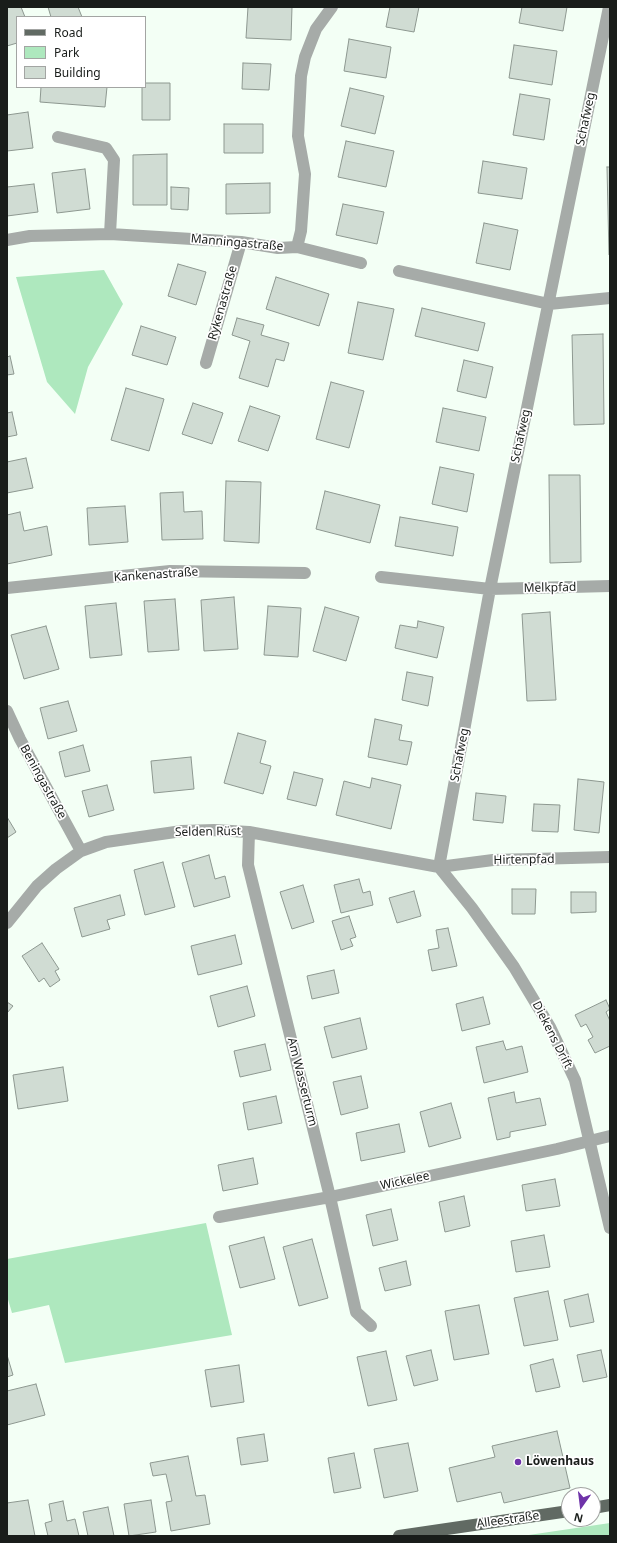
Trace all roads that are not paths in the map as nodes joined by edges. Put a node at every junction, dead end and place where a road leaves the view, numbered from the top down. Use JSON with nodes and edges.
{"nodes":[{"id":1,"x":332,"y":7,"type":"edge"},
{"id":2,"x":609,"y":7,"type":"edge"},
{"id":3,"x":58,"y":137,"type":"dead end"},
{"id":4,"x":110,"y":234,"type":"junction"},
{"id":5,"x":7,"y":240,"type":"edge"},
{"id":6,"x":241,"y":242,"type":"junction"},
{"id":7,"x":296,"y":247,"type":"junction"},
{"id":8,"x":361,"y":263,"type":"dead end"},
{"id":9,"x":399,"y":271,"type":"dead end"},
{"id":10,"x":610,"y":298,"type":"edge"},
{"id":11,"x":549,"y":304,"type":"junction"},
{"id":12,"x":206,"y":363,"type":"dead end"},
{"id":13,"x":305,"y":572,"type":"dead end"},
{"id":14,"x":380,"y":577,"type":"dead end"},
{"id":15,"x":610,"y":586,"type":"edge"},
{"id":16,"x":7,"y":588,"type":"edge"},
{"id":17,"x":490,"y":589,"type":"junction"},
{"id":18,"x":7,"y":711,"type":"edge"},
{"id":19,"x":249,"y":832,"type":"junction"},
{"id":20,"x":81,"y":851,"type":"junction"},
{"id":21,"x":610,"y":857,"type":"edge"},
{"id":22,"x":439,"y":867,"type":"junction"},
{"id":23,"x":7,"y":923,"type":"edge"},
{"id":24,"x":610,"y":1136,"type":"edge"},
{"id":25,"x":589,"y":1140,"type":"junction"},
{"id":26,"x":330,"y":1198,"type":"junction"},
{"id":27,"x":219,"y":1217,"type":"dead end"},
{"id":28,"x":610,"y":1228,"type":"edge"},
{"id":29,"x":371,"y":1326,"type":"dead end"},
{"id":30,"x":561,"y":1512,"type":"edge"},
{"id":31,"x":399,"y":1536,"type":"edge"}],
"edges":[{"from":1,"to":7,"type":"street"},
{"from":2,"to":11,"type":"street","name":"Schafweg"},
{"from":3,"to":4,"type":"street"},
{"from":4,"to":5,"type":"street","name":"Manningastraße"},
{"from":4,"to":6,"type":"street","name":"Manningastraße"},
{"from":6,"to":7,"type":"street","name":"Manningastraße"},
{"from":6,"to":12,"type":"street","name":"Rykenastraße"},
{"from":7,"to":8,"type":"street","name":"Manningastraße"},
{"from":9,"to":11,"type":"street"},
{"from":10,"to":11,"type":"street"},
{"from":11,"to":17,"type":"street","name":"Schafweg"},
{"from":13,"to":16,"type":"street","name":"Kankenastraße"},
{"from":14,"to":17,"type":"street"},
{"from":15,"to":17,"type":"street","name":"Melkpfad"},
{"from":17,"to":22,"type":"street","name":"Schafweg"},
{"from":18,"to":20,"type":"street","name":"Beningastraße"},
{"from":19,"to":20,"type":"street","name":"Selden Rüst"},
{"from":19,"to":22,"type":"street","name":"Selden Rüst"},
{"from":19,"to":26,"type":"street","name":"Am Wasserturm"},
{"from":20,"to":23,"type":"street","name":"Selden Rüst"},
{"from":21,"to":22,"type":"street","name":"Hirtenpfad"},
{"from":22,"to":25,"type":"street","name":"Diekens Drift"},
{"from":24,"to":25,"type":"street","name":"Wickelee"},
{"from":25,"to":26,"type":"street","name":"Wickelee"},
{"from":25,"to":28,"type":"street","name":"Diekens Drift"},
{"from":26,"to":27,"type":"street","name":"Wickelee"},
{"from":26,"to":29,"type":"street","name":"Am Wasserturm"},
{"from":30,"to":31,"type":"main road","name":"Alleestraße"}]}
